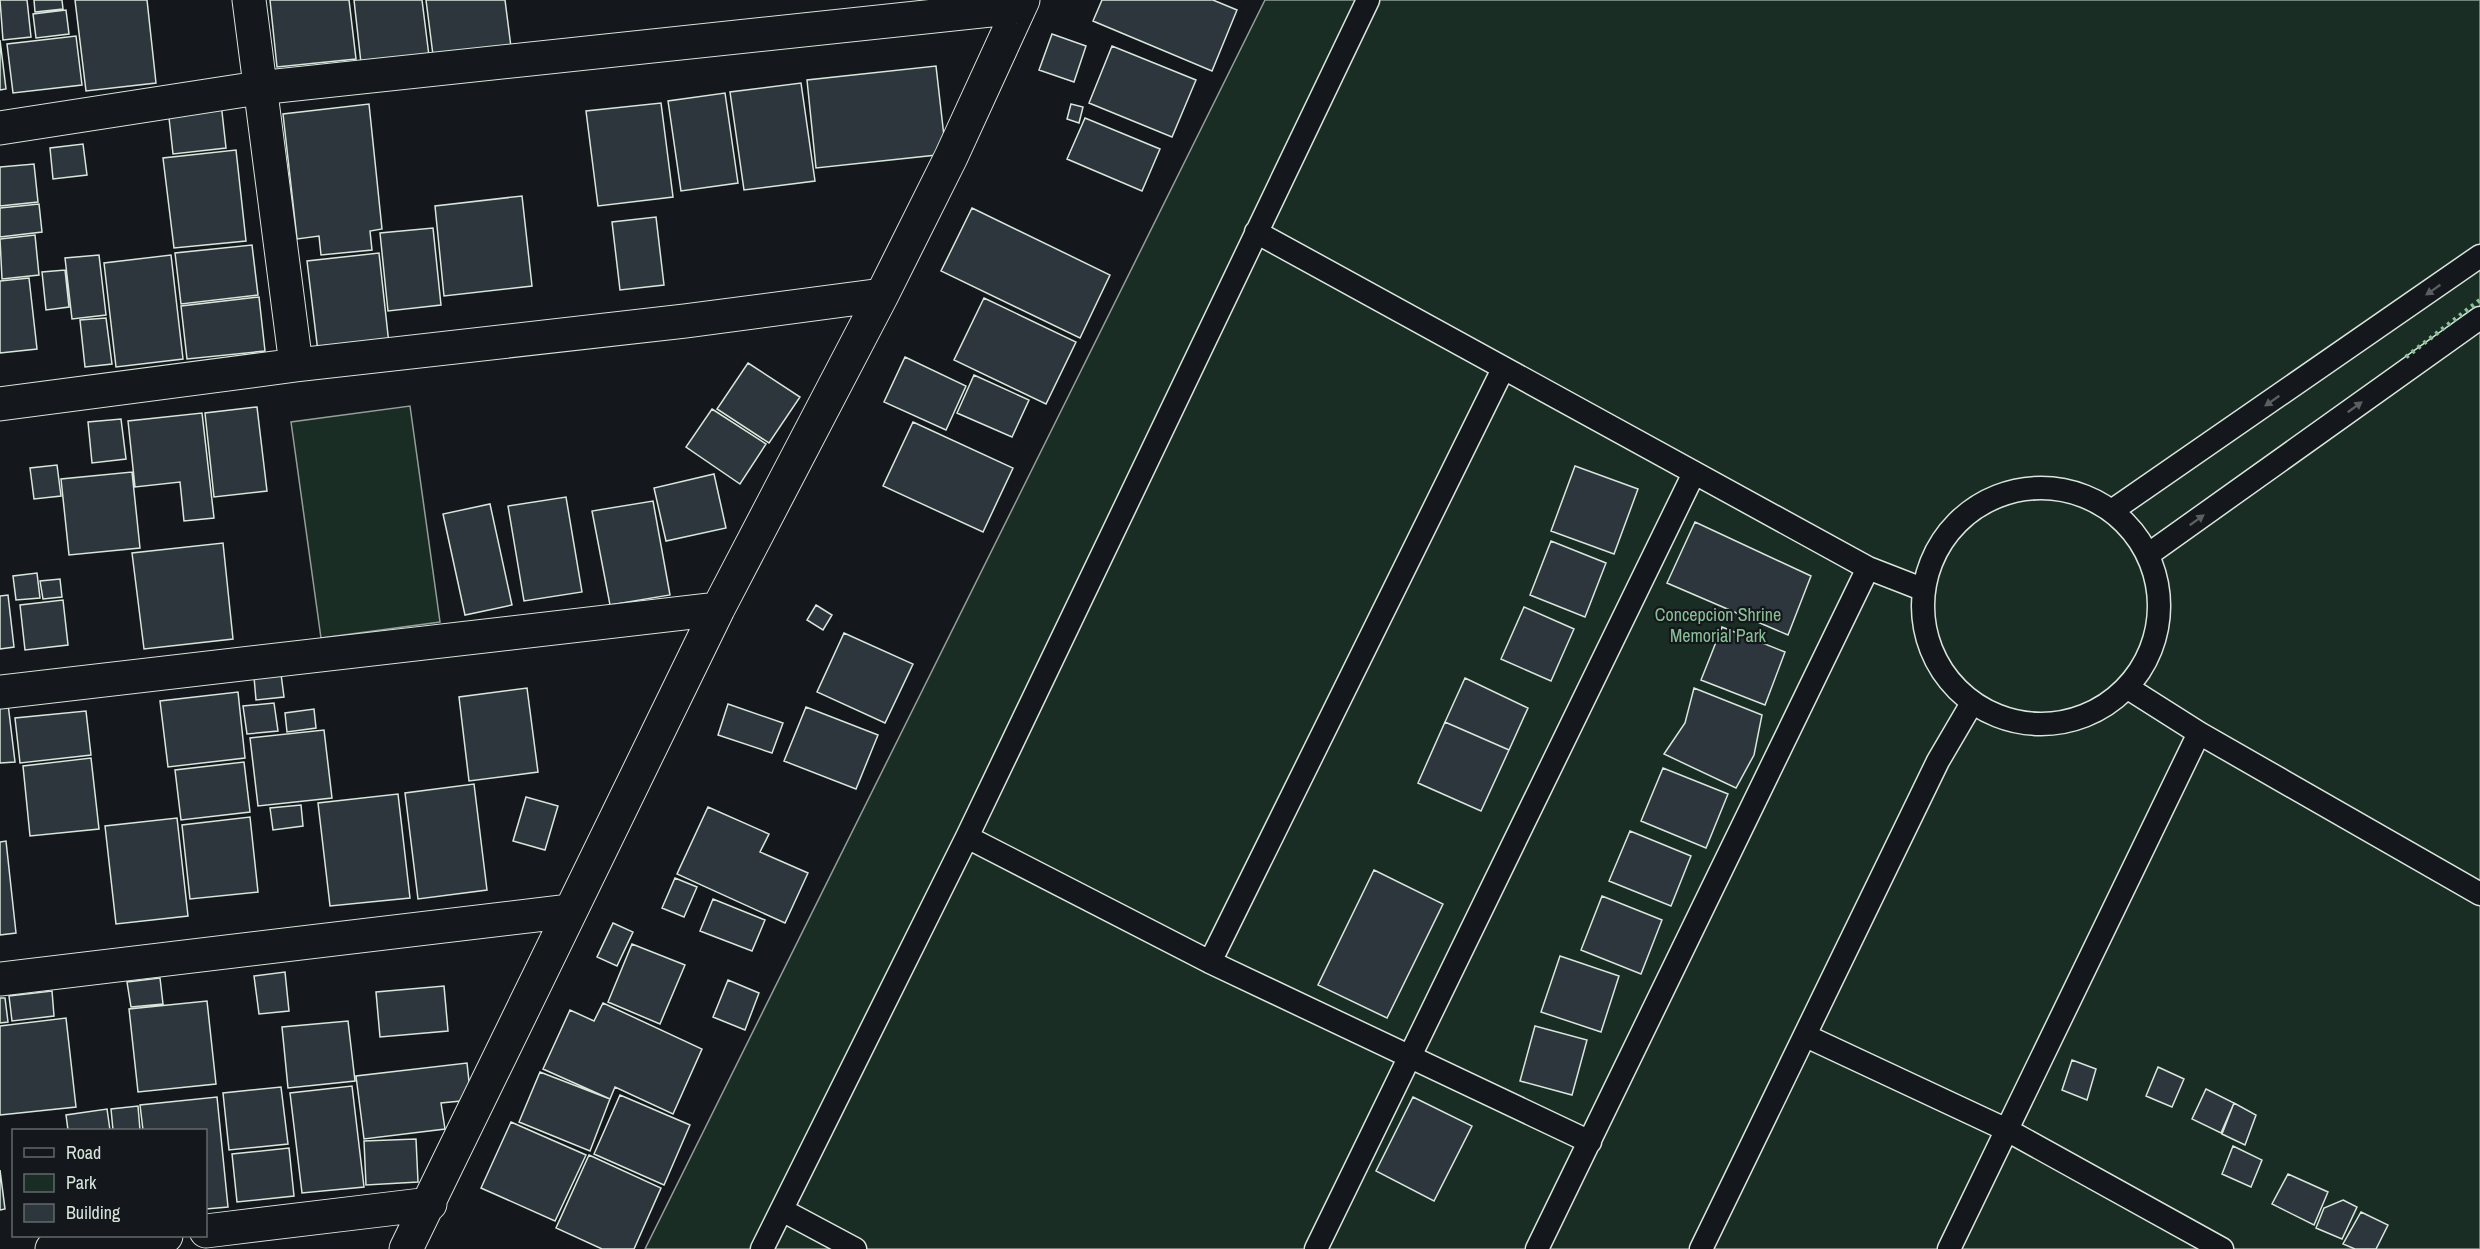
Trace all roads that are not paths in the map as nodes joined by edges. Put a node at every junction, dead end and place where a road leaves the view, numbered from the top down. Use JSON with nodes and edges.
{"nodes":[{"id":1,"x":249,"y":0,"type":"edge"},
{"id":2,"x":1368,"y":0,"type":"edge"},
{"id":3,"x":1021,"y":4,"type":"edge"},
{"id":4,"x":258,"y":88,"type":"junction"},
{"id":5,"x":0,"y":128,"type":"edge"},
{"id":6,"x":1256,"y":232,"type":"junction"},
{"id":7,"x":2480,"y":256,"type":"edge"},
{"id":8,"x":882,"y":295,"type":"junction"},
{"id":9,"x":2480,"y":318,"type":"edge"},
{"id":10,"x":296,"y":365,"type":"junction"},
{"id":11,"x":1503,"y":369,"type":"junction"},
{"id":12,"x":0,"y":404,"type":"edge"},
{"id":13,"x":1694,"y":473,"type":"junction"},
{"id":14,"x":2113,"y":510,"type":"junction"},
{"id":15,"x":2149,"y":554,"type":"junction"},
{"id":16,"x":1868,"y":568,"type":"junction"},
{"id":17,"x":1922,"y":589,"type":"junction"},
{"id":18,"x":718,"y":609,"type":"junction"},
{"id":19,"x":2128,"y":688,"type":"junction"},
{"id":20,"x":0,"y":692,"type":"edge"},
{"id":21,"x":1972,"y":703,"type":"junction"},
{"id":22,"x":2199,"y":733,"type":"junction"},
{"id":23,"x":967,"y":837,"type":"junction"},
{"id":24,"x":2480,"y":894,"type":"edge"},
{"id":25,"x":570,"y":911,"type":"junction"},
{"id":26,"x":1210,"y":962,"type":"junction"},
{"id":27,"x":0,"y":979,"type":"edge"},
{"id":28,"x":1806,"y":1036,"type":"junction"},
{"id":29,"x":1409,"y":1056,"type":"junction"},
{"id":30,"x":2007,"y":1130,"type":"junction"},
{"id":31,"x":1590,"y":1142,"type":"junction"},
{"id":32,"x":430,"y":1204,"type":"junction"},
{"id":33,"x":782,"y":1210,"type":"junction"},
{"id":34,"x":207,"y":1231,"type":"edge"},
{"id":35,"x":157,"y":1237,"type":"edge"},
{"id":36,"x":52,"y":1249,"type":"edge"},
{"id":37,"x":406,"y":1249,"type":"edge"},
{"id":38,"x":762,"y":1249,"type":"edge"},
{"id":39,"x":855,"y":1249,"type":"edge"},
{"id":40,"x":1316,"y":1249,"type":"edge"},
{"id":41,"x":1537,"y":1249,"type":"edge"},
{"id":42,"x":1701,"y":1249,"type":"edge"},
{"id":43,"x":1949,"y":1249,"type":"edge"},
{"id":44,"x":2222,"y":1249,"type":"edge"}],
"edges":[{"from":1,"to":4,"type":"street"},
{"from":2,"to":6,"type":"lane"},
{"from":3,"to":4,"type":"street"},
{"from":3,"to":8,"type":"street"},
{"from":4,"to":5,"type":"street"},
{"from":4,"to":10,"type":"street"},
{"from":6,"to":11,"type":"lane"},
{"from":6,"to":23,"type":"lane"},
{"from":7,"to":14,"type":"lane","one_way":true},
{"from":8,"to":10,"type":"street"},
{"from":8,"to":18,"type":"street"},
{"from":15,"to":9,"type":"lane","one_way":true},
{"from":10,"to":12,"type":"street"},
{"from":11,"to":13,"type":"lane"},
{"from":11,"to":26,"type":"lane"},
{"from":13,"to":16,"type":"lane"},
{"from":13,"to":29,"type":"lane"},
{"from":14,"to":15,"type":"lane"},
{"from":14,"to":17,"type":"lane"},
{"from":15,"to":19,"type":"lane"},
{"from":16,"to":17,"type":"lane"},
{"from":16,"to":31,"type":"lane"},
{"from":17,"to":21,"type":"lane"},
{"from":18,"to":20,"type":"street"},
{"from":18,"to":25,"type":"street"},
{"from":19,"to":21,"type":"lane"},
{"from":19,"to":22,"type":"lane"},
{"from":21,"to":28,"type":"lane"},
{"from":22,"to":24,"type":"lane"},
{"from":22,"to":30,"type":"lane"},
{"from":23,"to":26,"type":"lane"},
{"from":23,"to":33,"type":"lane"},
{"from":25,"to":27,"type":"street"},
{"from":25,"to":32,"type":"street"},
{"from":26,"to":29,"type":"lane"},
{"from":28,"to":30,"type":"lane"},
{"from":28,"to":42,"type":"lane"},
{"from":29,"to":31,"type":"lane"},
{"from":29,"to":40,"type":"lane"},
{"from":30,"to":43,"type":"lane"},
{"from":30,"to":44,"type":"lane"},
{"from":31,"to":41,"type":"lane"},
{"from":32,"to":34,"type":"street"},
{"from":32,"to":37,"type":"street"},
{"from":33,"to":38,"type":"lane"},
{"from":33,"to":39,"type":"lane"},
{"from":35,"to":36,"type":"street"}]}
